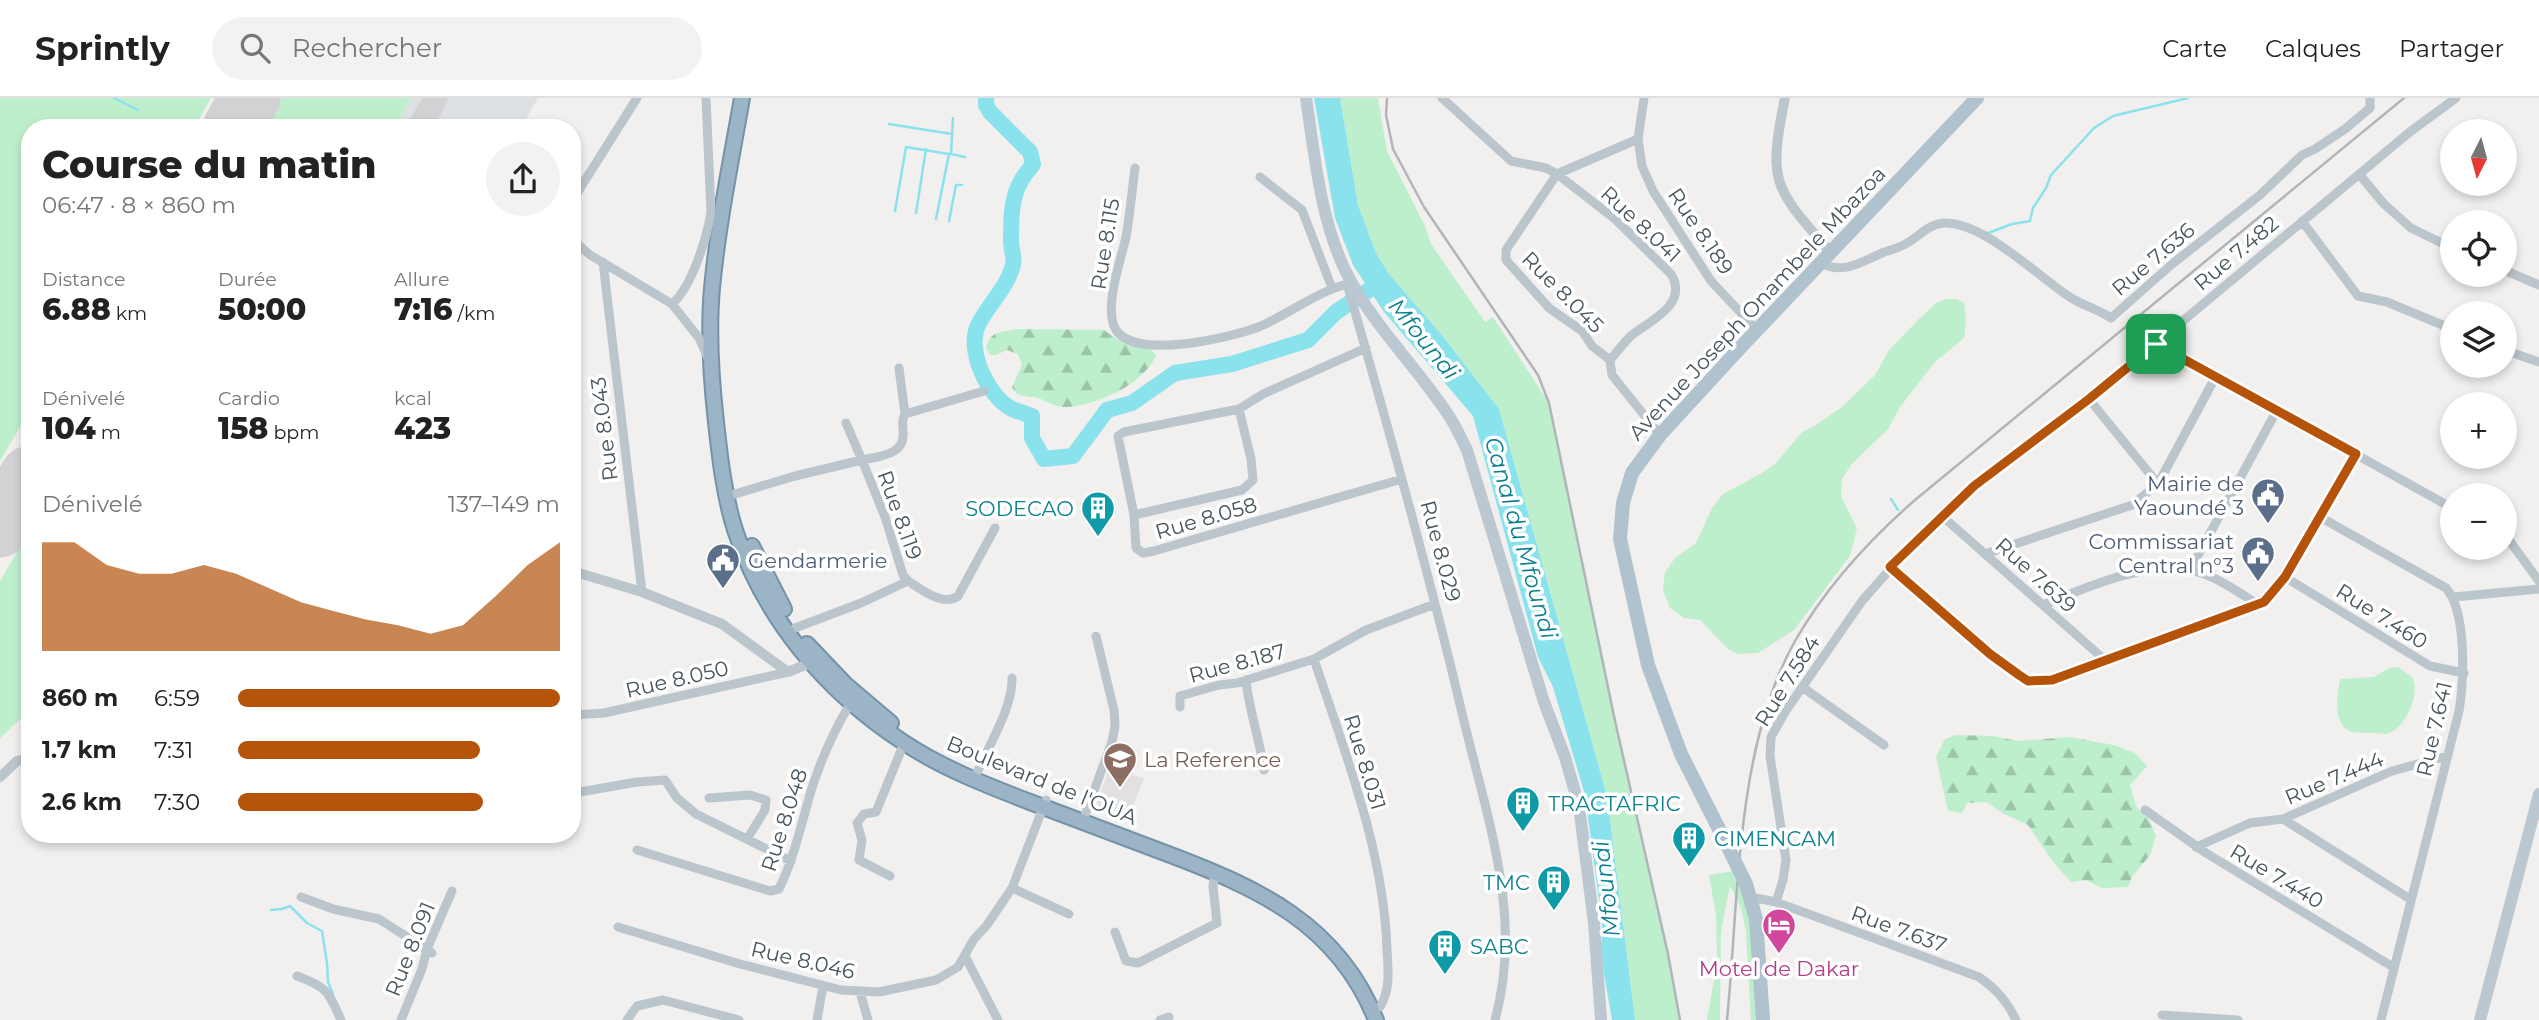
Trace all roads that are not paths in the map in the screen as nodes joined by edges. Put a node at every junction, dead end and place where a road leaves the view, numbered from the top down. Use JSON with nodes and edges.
{"nodes":[{"id":1,"x":637,"y":98,"type":"edge"},
{"id":2,"x":706,"y":98,"type":"edge"},
{"id":3,"x":742,"y":98,"type":"edge"},
{"id":4,"x":751,"y":98,"type":"edge"},
{"id":5,"x":1306,"y":98,"type":"edge"},
{"id":6,"x":1442,"y":98,"type":"edge"},
{"id":7,"x":1644,"y":98,"type":"edge"},
{"id":8,"x":1785,"y":98,"type":"edge"},
{"id":9,"x":2370,"y":98,"type":"edge"},
{"id":10,"x":2456,"y":98,"type":"edge"},
{"id":11,"x":1973,"y":100,"type":"edge"},
{"id":12,"x":1638,"y":139,"type":"junction"},
{"id":13,"x":1135,"y":168,"type":"dead end"},
{"id":14,"x":1557,"y":174,"type":"junction"},
{"id":15,"x":2359,"y":174,"type":"junction"},
{"id":16,"x":1260,"y":177,"type":"dead end"},
{"id":17,"x":581,"y":187,"type":"edge"},
{"id":18,"x":2302,"y":221,"type":"junction"},
{"id":19,"x":2440,"y":242,"type":"edge"},
{"id":20,"x":581,"y":248,"type":"edge"},
{"id":21,"x":1826,"y":258,"type":"junction"},
{"id":22,"x":603,"y":262,"type":"junction"},
{"id":23,"x":2517,"y":276,"type":"edge"},
{"id":24,"x":1348,"y":280,"type":"junction"},
{"id":25,"x":2539,"y":285,"type":"edge"},
{"id":26,"x":1332,"y":288,"type":"junction"},
{"id":27,"x":672,"y":304,"type":"junction"},
{"id":28,"x":2440,"y":324,"type":"edge"},
{"id":29,"x":1757,"y":330,"type":"junction"},
{"id":30,"x":2156,"y":344,"type":"junction"},
{"id":31,"x":1366,"y":348,"type":"junction"},
{"id":32,"x":2517,"y":354,"type":"edge"},
{"id":33,"x":1610,"y":360,"type":"junction"},
{"id":34,"x":2539,"y":362,"type":"edge"},
{"id":35,"x":710,"y":363,"type":"junction"},
{"id":36,"x":899,"y":368,"type":"dead end"},
{"id":37,"x":2216,"y":376,"type":"junction"},
{"id":38,"x":984,"y":391,"type":"dead end"},
{"id":39,"x":2089,"y":399,"type":"junction"},
{"id":40,"x":1239,"y":409,"type":"junction"},
{"id":41,"x":2277,"y":410,"type":"junction"},
{"id":42,"x":905,"y":414,"type":"junction"},
{"id":43,"x":846,"y":423,"type":"dead end"},
{"id":44,"x":1660,"y":435,"type":"junction"},
{"id":45,"x":2356,"y":454,"type":"junction"},
{"id":46,"x":862,"y":460,"type":"junction"},
{"id":47,"x":1402,"y":479,"type":"junction"},
{"id":48,"x":2158,"y":484,"type":"junction"},
{"id":49,"x":735,"y":494,"type":"junction"},
{"id":50,"x":2440,"y":501,"type":"edge"},
{"id":51,"x":1134,"y":515,"type":"junction"},
{"id":52,"x":1942,"y":516,"type":"junction"},
{"id":53,"x":2320,"y":517,"type":"junction"},
{"id":54,"x":995,"y":528,"type":"dead end"},
{"id":55,"x":2517,"y":551,"type":"edge"},
{"id":56,"x":1985,"y":554,"type":"junction"},
{"id":57,"x":1890,"y":567,"type":"junction"},
{"id":58,"x":2190,"y":570,"type":"junction"},
{"id":59,"x":581,"y":574,"type":"edge"},
{"id":60,"x":2285,"y":577,"type":"junction"},
{"id":61,"x":908,"y":581,"type":"junction"},
{"id":62,"x":2539,"y":581,"type":"edge"},
{"id":63,"x":2539,"y":589,"type":"edge"},
{"id":64,"x":642,"y":592,"type":"junction"},
{"id":65,"x":2454,"y":597,"type":"junction"},
{"id":66,"x":1435,"y":604,"type":"junction"},
{"id":67,"x":2043,"y":605,"type":"junction"},
{"id":68,"x":2259,"y":605,"type":"junction"},
{"id":69,"x":795,"y":628,"type":"junction"},
{"id":70,"x":1096,"y":636,"type":"dead end"},
{"id":71,"x":1314,"y":660,"type":"junction"},
{"id":72,"x":2106,"y":661,"type":"junction"},
{"id":73,"x":810,"y":663,"type":"junction"},
{"id":74,"x":788,"y":672,"type":"junction"},
{"id":75,"x":2464,"y":673,"type":"junction"},
{"id":76,"x":1012,"y":678,"type":"dead end"},
{"id":77,"x":1246,"y":680,"type":"junction"},
{"id":78,"x":1802,"y":687,"type":"junction"},
{"id":79,"x":850,"y":704,"type":"junction"},
{"id":80,"x":1180,"y":708,"type":"dead end"},
{"id":81,"x":581,"y":714,"type":"edge"},
{"id":82,"x":904,"y":743,"type":"junction"},
{"id":83,"x":1884,"y":745,"type":"dead end"},
{"id":84,"x":2447,"y":756,"type":"junction"},
{"id":85,"x":21,"y":760,"type":"edge"},
{"id":86,"x":1264,"y":770,"type":"dead end"},
{"id":87,"x":977,"y":773,"type":"junction"},
{"id":88,"x":0,"y":778,"type":"edge"},
{"id":89,"x":581,"y":792,"type":"edge"},
{"id":90,"x":2539,"y":794,"type":"edge"},
{"id":91,"x":709,"y":797,"type":"dead end"},
{"id":92,"x":1045,"y":803,"type":"junction"},
{"id":93,"x":2145,"y":810,"type":"dead end"},
{"id":94,"x":1085,"y":815,"type":"junction"},
{"id":95,"x":2283,"y":820,"type":"junction"},
{"id":96,"x":747,"y":838,"type":"junction"},
{"id":97,"x":2196,"y":847,"type":"junction"},
{"id":98,"x":637,"y":850,"type":"dead end"},
{"id":99,"x":791,"y":861,"type":"junction"},
{"id":100,"x":1215,"y":872,"type":"junction"},
{"id":101,"x":890,"y":876,"type":"dead end"},
{"id":102,"x":1012,"y":887,"type":"junction"},
{"id":103,"x":452,"y":891,"type":"dead end"},
{"id":104,"x":1749,"y":891,"type":"junction"},
{"id":105,"x":301,"y":897,"type":"dead end"},
{"id":106,"x":2410,"y":899,"type":"junction"},
{"id":107,"x":1776,"y":902,"type":"junction"},
{"id":108,"x":1069,"y":914,"type":"dead end"},
{"id":109,"x":618,"y":927,"type":"dead end"},
{"id":110,"x":1115,"y":932,"type":"dead end"},
{"id":111,"x":430,"y":951,"type":"junction"},
{"id":112,"x":965,"y":956,"type":"junction"},
{"id":113,"x":2393,"y":967,"type":"junction"},
{"id":114,"x":297,"y":976,"type":"dead end"},
{"id":115,"x":823,"y":986,"type":"junction"},
{"id":116,"x":860,"y":992,"type":"junction"},
{"id":117,"x":2162,"y":1015,"type":"dead end"},
{"id":118,"x":1381,"y":1016,"type":"edge"},
{"id":119,"x":726,"y":1018,"type":"edge"},
{"id":120,"x":341,"y":1020,"type":"edge"},
{"id":121,"x":401,"y":1020,"type":"edge"},
{"id":122,"x":627,"y":1020,"type":"edge"},
{"id":123,"x":739,"y":1020,"type":"edge"},
{"id":124,"x":817,"y":1020,"type":"edge"},
{"id":125,"x":868,"y":1020,"type":"edge"},
{"id":126,"x":998,"y":1020,"type":"edge"},
{"id":127,"x":1495,"y":1020,"type":"edge"},
{"id":128,"x":1601,"y":1020,"type":"edge"},
{"id":129,"x":1763,"y":1020,"type":"edge"},
{"id":130,"x":2016,"y":1020,"type":"edge"},
{"id":131,"x":2238,"y":1020,"type":"edge"},
{"id":132,"x":2381,"y":1020,"type":"edge"},
{"id":133,"x":2480,"y":1020,"type":"edge"}],
"edges":[{"from":1,"to":17,"type":"street"},
{"from":2,"to":27,"type":"street"},
{"from":3,"to":35,"type":"highway","name":"Boulevard de l'OUA"},
{"from":4,"to":49,"type":"highway"},
{"from":5,"to":24,"type":"main road","name":"Rue 8.029"},
{"from":6,"to":14,"type":"street"},
{"from":7,"to":12,"type":"street","name":"Rue 8.189"},
{"from":8,"to":21,"type":"street"},
{"from":9,"to":21,"type":"street","name":"Rue 7.636"},
{"from":10,"to":15,"type":"street","name":"Rue 7.482"},
{"from":11,"to":21,"type":"main road","name":"Avenue Joseph Onambele Mbazoa"},
{"from":12,"to":14,"type":"street"},
{"from":12,"to":29,"type":"street","name":"Rue 8.189"},
{"from":13,"to":26,"type":"street","name":"Rue 8.115"},
{"from":14,"to":33,"type":"street","name":"Rue 8.045"},
{"from":14,"to":33,"type":"street","name":"Rue 8.041"},
{"from":15,"to":18,"type":"street","name":"Rue 7.482"},
{"from":15,"to":19,"type":"street"},
{"from":16,"to":26,"type":"street"},
{"from":18,"to":28,"type":"street"},
{"from":18,"to":30,"type":"street","name":"Rue 7.482"},
{"from":20,"to":22,"type":"street"},
{"from":21,"to":29,"type":"main road","name":"Avenue Joseph Onambele Mbazoa"},
{"from":22,"to":27,"type":"street"},
{"from":22,"to":64,"type":"street","name":"Rue 8.043"},
{"from":23,"to":25,"type":"street"},
{"from":24,"to":26,"type":"street","name":"Rue 8.115"},
{"from":24,"to":31,"type":"street","name":"Rue 8.029"},
{"from":24,"to":128,"type":"main road"},
{"from":27,"to":35,"type":"street"},
{"from":29,"to":44,"type":"main road","name":"Avenue Joseph Onambele Mbazoa"},
{"from":30,"to":37,"type":"street"},
{"from":30,"to":39,"type":"street","name":"Rue 7.482"},
{"from":31,"to":40,"type":"street"},
{"from":31,"to":47,"type":"street","name":"Rue 8.029"},
{"from":32,"to":34,"type":"street"},
{"from":33,"to":44,"type":"street"},
{"from":35,"to":73,"type":"highway","name":"Boulevard de l'OUA"},
{"from":36,"to":42,"type":"street"},
{"from":37,"to":41,"type":"street"},
{"from":37,"to":48,"type":"street"},
{"from":38,"to":42,"type":"street"},
{"from":39,"to":48,"type":"street"},
{"from":39,"to":52,"type":"street","name":"Rue 7.482"},
{"from":40,"to":51,"type":"street","name":"Rue 8.058"},
{"from":40,"to":51,"type":"street"},
{"from":41,"to":45,"type":"street"},
{"from":41,"to":58,"type":"street"},
{"from":42,"to":46,"type":"street"},
{"from":43,"to":46,"type":"street"},
{"from":44,"to":104,"type":"main road","name":"Avenue Joseph Onambele Mbazoa","bridge":true},
{"from":45,"to":50,"type":"street"},
{"from":45,"to":53,"type":"street"},
{"from":46,"to":49,"type":"street","name":"Rue 8.119"},
{"from":46,"to":61,"type":"street","name":"Rue 8.119"},
{"from":47,"to":51,"type":"street","name":"Rue 8.058"},
{"from":47,"to":66,"type":"street","name":"Rue 8.029"},
{"from":48,"to":56,"type":"street"},
{"from":49,"to":69,"type":"highway"},
{"from":52,"to":56,"type":"street","name":"Rue 7.639"},
{"from":52,"to":57,"type":"street","name":"Rue 7.584"},
{"from":53,"to":60,"type":"street"},
{"from":53,"to":65,"type":"street"},
{"from":54,"to":61,"type":"street"},
{"from":55,"to":62,"type":"street"},
{"from":56,"to":67,"type":"street","name":"Rue 7.639"},
{"from":57,"to":72,"type":"street"},
{"from":57,"to":78,"type":"street","name":"Rue 7.584"},
{"from":58,"to":67,"type":"street"},
{"from":58,"to":68,"type":"street"},
{"from":59,"to":64,"type":"street"},
{"from":60,"to":68,"type":"street"},
{"from":60,"to":75,"type":"street","name":"Rue 7.460"},
{"from":61,"to":69,"type":"street"},
{"from":63,"to":65,"type":"street"},
{"from":64,"to":74,"type":"street"},
{"from":65,"to":75,"type":"street","name":"Rue 7.641"},
{"from":66,"to":71,"type":"street"},
{"from":66,"to":127,"type":"street","name":"Rue 8.029"},
{"from":67,"to":72,"type":"street","name":"Rue 7.639"},
{"from":68,"to":72,"type":"street"},
{"from":69,"to":87,"type":"highway"},
{"from":70,"to":94,"type":"street"},
{"from":71,"to":77,"type":"street","name":"Rue 8.187"},
{"from":71,"to":118,"type":"street","name":"Rue 8.031"},
{"from":73,"to":74,"type":"street"},
{"from":73,"to":79,"type":"highway","name":"Boulevard de l'OUA"},
{"from":74,"to":81,"type":"street","name":"Rue 8.050"},
{"from":75,"to":84,"type":"street","name":"Rue 7.641"},
{"from":76,"to":87,"type":"street"},
{"from":77,"to":80,"type":"street","name":"Rue 8.187"},
{"from":77,"to":86,"type":"street"},
{"from":78,"to":83,"type":"street"},
{"from":78,"to":107,"type":"street","name":"Rue 7.584"},
{"from":79,"to":82,"type":"highway","name":"Boulevard de l'OUA"},
{"from":79,"to":99,"type":"street","name":"Rue 8.048"},
{"from":82,"to":92,"type":"highway","name":"Boulevard de l'OUA"},
{"from":82,"to":101,"type":"street"},
{"from":84,"to":95,"type":"street","name":"Rue 7.444"},
{"from":84,"to":106,"type":"street","name":"Rue 7.641"},
{"from":85,"to":88,"type":"street"},
{"from":87,"to":92,"type":"highway"},
{"from":89,"to":96,"type":"street"},
{"from":90,"to":133,"type":"main road"},
{"from":91,"to":96,"type":"street"},
{"from":92,"to":94,"type":"highway"},
{"from":92,"to":100,"type":"highway","name":"Boulevard de l'OUA"},
{"from":92,"to":102,"type":"street","name":"Rue 8.046"},
{"from":93,"to":97,"type":"street","name":"Rue 7.440"},
{"from":94,"to":118,"type":"highway"},
{"from":95,"to":97,"type":"street","name":"Rue 7.444"},
{"from":95,"to":106,"type":"street"},
{"from":96,"to":99,"type":"street"},
{"from":97,"to":113,"type":"street","name":"Rue 7.440"},
{"from":98,"to":99,"type":"street","name":"Rue 8.048"},
{"from":100,"to":110,"type":"street"},
{"from":100,"to":118,"type":"highway","name":"Boulevard de l'OUA"},
{"from":102,"to":108,"type":"street"},
{"from":102,"to":112,"type":"street","name":"Rue 8.046"},
{"from":103,"to":111,"type":"street","name":"Rue 8.091"},
{"from":104,"to":107,"type":"street","name":"Rue 7.637"},
{"from":104,"to":129,"type":"main road","name":"Avenue Joseph Onambele Mbazoa"},
{"from":105,"to":111,"type":"street"},
{"from":106,"to":113,"type":"street","name":"Rue 7.641"},
{"from":107,"to":130,"type":"street","name":"Rue 7.637"},
{"from":109,"to":115,"type":"street","name":"Rue 8.046"},
{"from":111,"to":121,"type":"street","name":"Rue 8.091"},
{"from":112,"to":116,"type":"street","name":"Rue 8.046"},
{"from":112,"to":126,"type":"street"},
{"from":113,"to":132,"type":"street","name":"Rue 7.641"},
{"from":114,"to":120,"type":"street"},
{"from":115,"to":116,"type":"street","name":"Rue 8.046"},
{"from":115,"to":124,"type":"street"},
{"from":116,"to":125,"type":"street"},
{"from":117,"to":131,"type":"street"},
{"from":119,"to":122,"type":"street"},
{"from":119,"to":123,"type":"street"}]}
